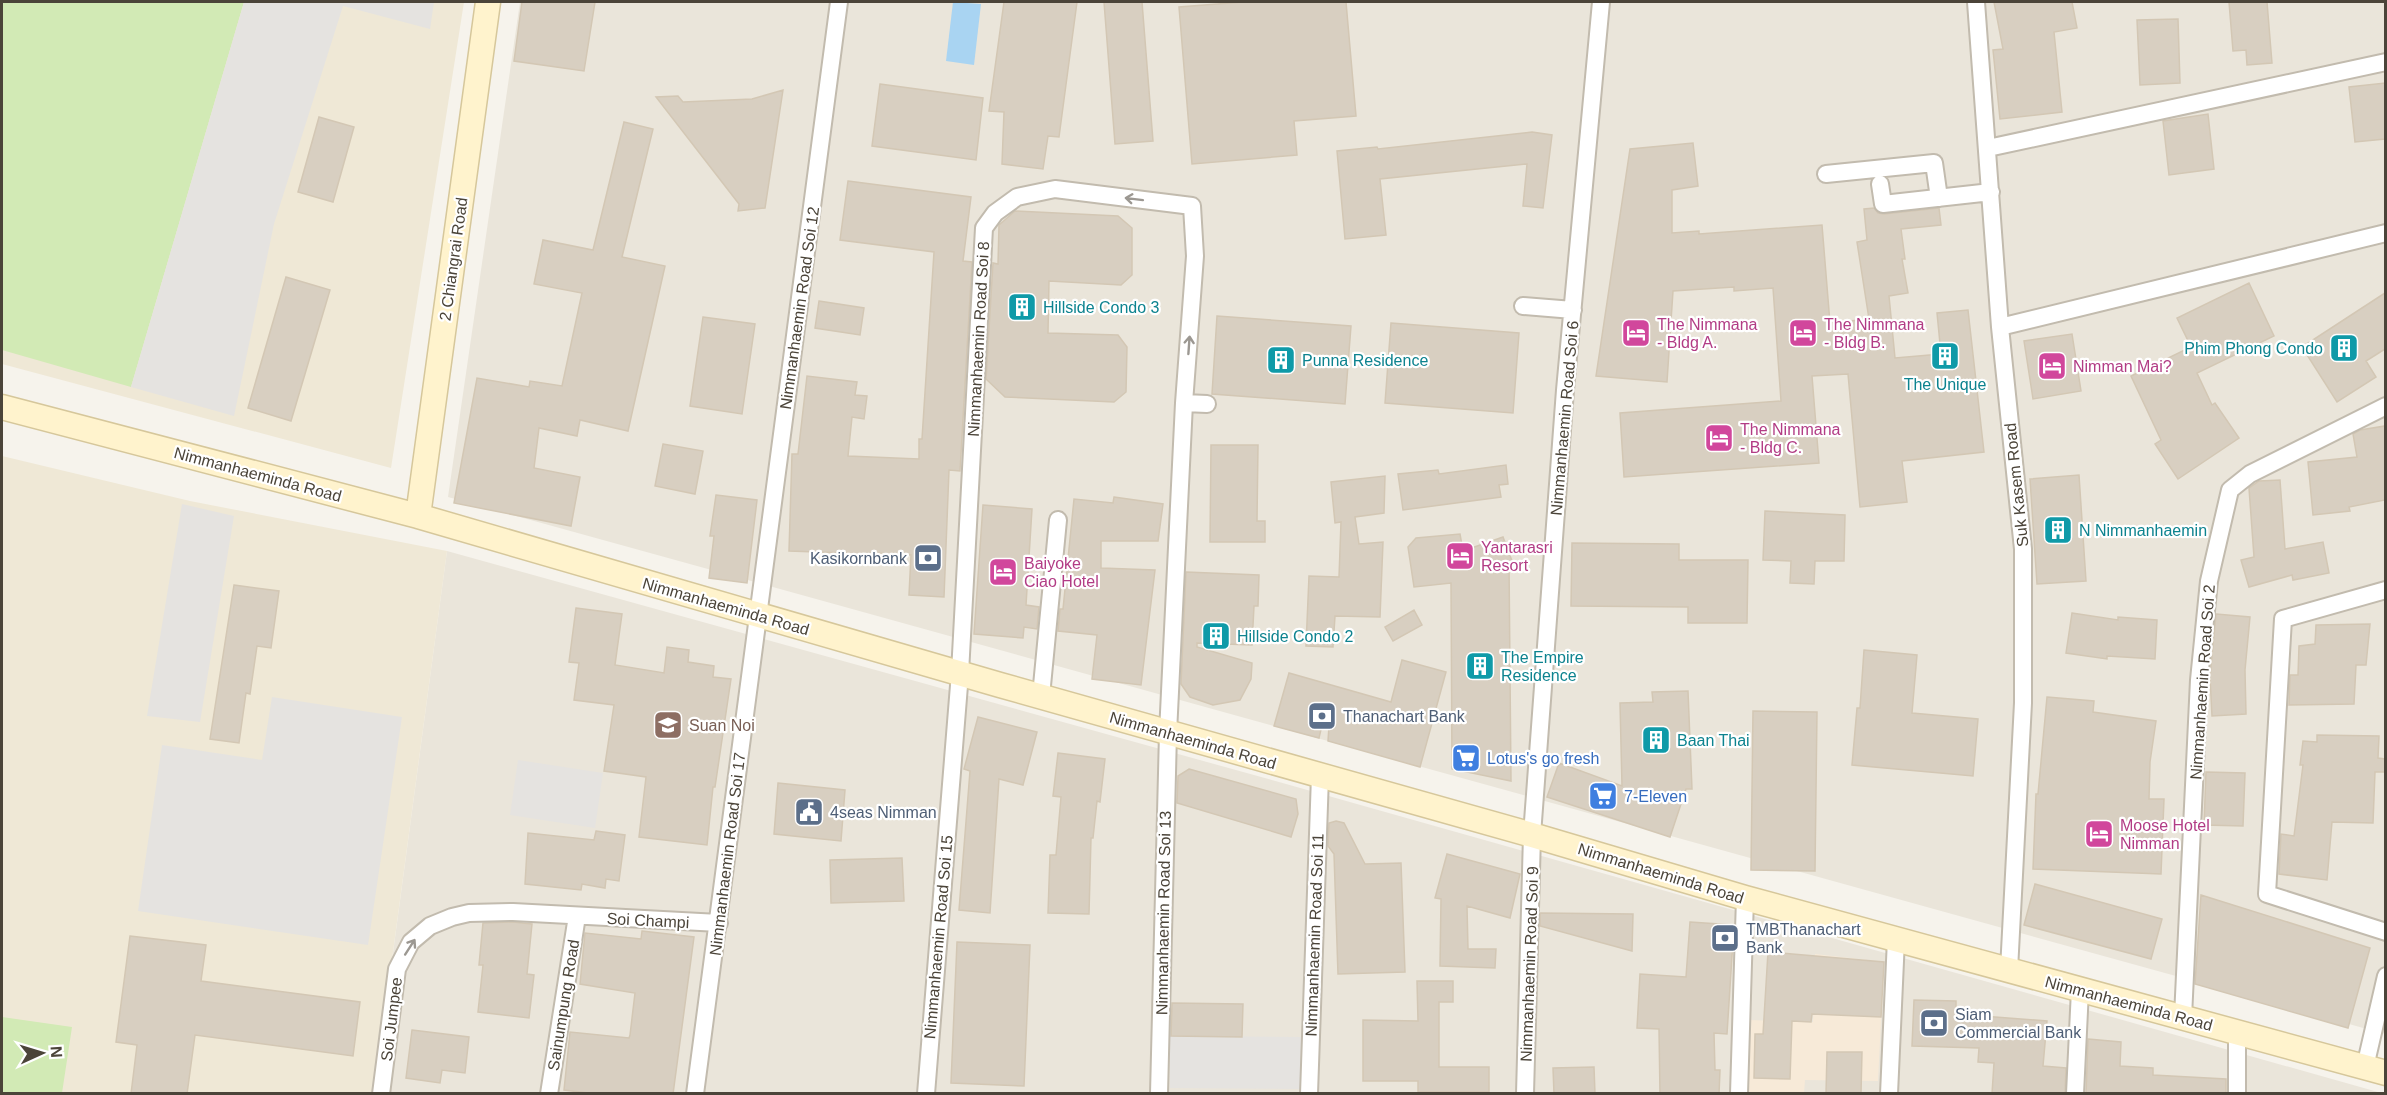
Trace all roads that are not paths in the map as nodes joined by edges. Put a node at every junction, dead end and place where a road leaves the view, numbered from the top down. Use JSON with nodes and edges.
{"nodes":[{"id":1,"x":488,"y":2,"type":"edge"},
{"id":2,"x":839,"y":2,"type":"edge"},
{"id":3,"x":1601,"y":2,"type":"edge"},
{"id":4,"x":1976,"y":2,"type":"edge"},
{"id":5,"x":2385,"y":62,"type":"edge"},
{"id":6,"x":1988,"y":148,"type":"junction"},
{"id":7,"x":1826,"y":174,"type":"dead end"},
{"id":8,"x":1880,"y":184,"type":"dead end"},
{"id":9,"x":1991,"y":192,"type":"junction"},
{"id":10,"x":1939,"y":198,"type":"junction"},
{"id":11,"x":1192,"y":206,"type":"joint"},
{"id":12,"x":2385,"y":233,"type":"edge"},
{"id":13,"x":1523,"y":306,"type":"dead end"},
{"id":14,"x":1573,"y":310,"type":"junction"},
{"id":15,"x":2000,"y":327,"type":"junction"},
{"id":16,"x":1184,"y":403,"type":"junction"},
{"id":17,"x":1207,"y":404,"type":"dead end"},
{"id":18,"x":2385,"y":406,"type":"edge"},
{"id":19,"x":2,"y":407,"type":"edge"},
{"id":20,"x":418,"y":516,"type":"junction"},
{"id":21,"x":1058,"y":520,"type":"dead end"},
{"id":22,"x":2385,"y":590,"type":"edge"},
{"id":23,"x":758,"y":615,"type":"junction"},
{"id":24,"x":960,"y":673,"type":"junction"},
{"id":25,"x":1041,"y":696,"type":"junction"},
{"id":26,"x":1168,"y":733,"type":"junction"},
{"id":27,"x":1320,"y":776,"type":"junction"},
{"id":28,"x":1532,"y":835,"type":"junction"},
{"id":29,"x":1745,"y":898,"type":"junction"},
{"id":30,"x":577,"y":916,"type":"junction"},
{"id":31,"x":719,"y":923,"type":"junction"},
{"id":32,"x":2385,"y":932,"type":"edge"},
{"id":33,"x":1896,"y":939,"type":"junction"},
{"id":34,"x":2009,"y":970,"type":"junction"},
{"id":35,"x":2385,"y":976,"type":"edge"},
{"id":36,"x":2080,"y":990,"type":"junction"},
{"id":37,"x":2183,"y":1017,"type":"junction"},
{"id":38,"x":2237,"y":1032,"type":"junction"},
{"id":39,"x":2375,"y":1070,"type":"edge"},
{"id":40,"x":381,"y":1094,"type":"edge"},
{"id":41,"x":549,"y":1094,"type":"edge"},
{"id":42,"x":694,"y":1094,"type":"edge"},
{"id":43,"x":926,"y":1094,"type":"edge"},
{"id":44,"x":1159,"y":1094,"type":"edge"},
{"id":45,"x":1309,"y":1094,"type":"edge"},
{"id":46,"x":1525,"y":1094,"type":"edge"},
{"id":47,"x":1739,"y":1094,"type":"edge"},
{"id":48,"x":1889,"y":1094,"type":"edge"},
{"id":49,"x":2075,"y":1094,"type":"edge"},
{"id":50,"x":2237,"y":1094,"type":"edge"}],
"edges":[{"from":1,"to":20,"type":"main road","name":"2 Chiangrai Road"},
{"from":2,"to":23,"type":"street","name":"Nimmanhaemin Road Soi 12"},
{"from":3,"to":14,"type":"street","name":"Nimmanhaemin Road Soi 6"},
{"from":4,"to":6,"type":"street","name":"Suk Kasem Road"},
{"from":5,"to":6,"type":"street"},
{"from":6,"to":9,"type":"street","name":"Suk Kasem Road"},
{"from":7,"to":10,"type":"street"},
{"from":8,"to":10,"type":"street"},
{"from":9,"to":10,"type":"street"},
{"from":9,"to":15,"type":"street","name":"Suk Kasem Road"},
{"from":16,"to":11,"type":"street","name":"Nimmanhaemin Road Soi 13","one_way":true},
{"from":11,"to":24,"type":"street","name":"Nimmanhaemin Road Soi 8","one_way":true},
{"from":12,"to":15,"type":"street"},
{"from":13,"to":14,"type":"street"},
{"from":14,"to":28,"type":"street","name":"Nimmanhaemin Road Soi 6"},
{"from":15,"to":34,"type":"street","name":"Suk Kasem Road"},
{"from":16,"to":17,"type":"street"},
{"from":16,"to":26,"type":"street","name":"Nimmanhaemin Road Soi 13"},
{"from":18,"to":37,"type":"street","name":"Nimmanhaemin Road Soi 2"},
{"from":19,"to":20,"type":"main road","name":"Nimmanhaeminda Road"},
{"from":20,"to":23,"type":"main road","name":"Nimmanhaeminda Road"},
{"from":21,"to":25,"type":"street"},
{"from":22,"to":32,"type":"street"},
{"from":23,"to":24,"type":"main road","name":"Nimmanhaeminda Road"},
{"from":23,"to":31,"type":"street","name":"Nimmanhaemin Road Soi 17"},
{"from":24,"to":25,"type":"main road","name":"Nimmanhaeminda Road"},
{"from":24,"to":43,"type":"street","name":"Nimmanhaemin Road Soi 15"},
{"from":25,"to":26,"type":"main road","name":"Nimmanhaeminda Road"},
{"from":26,"to":27,"type":"main road","name":"Nimmanhaeminda Road"},
{"from":26,"to":44,"type":"street","name":"Nimmanhaemin Road Soi 13"},
{"from":27,"to":28,"type":"main road","name":"Nimmanhaeminda Road"},
{"from":27,"to":45,"type":"street","name":"Nimmanhaemin Road Soi 11"},
{"from":28,"to":29,"type":"main road","name":"Nimmanhaeminda Road"},
{"from":28,"to":46,"type":"street","name":"Nimmanhaemin Road Soi 9"},
{"from":29,"to":33,"type":"main road","name":"Nimmanhaeminda Road"},
{"from":29,"to":47,"type":"street"},
{"from":30,"to":31,"type":"street","name":"Soi Champi"},
{"from":40,"to":30,"type":"street","name":"Soi Jumpee","one_way":true},
{"from":30,"to":41,"type":"street","name":"Sainumpung Road"},
{"from":31,"to":42,"type":"street","name":"Nimmanhaemin Road Soi 17"},
{"from":33,"to":34,"type":"main road","name":"Nimmanhaeminda Road"},
{"from":33,"to":48,"type":"street"},
{"from":34,"to":36,"type":"main road","name":"Nimmanhaeminda Road"},
{"from":35,"to":39,"type":"street"},
{"from":36,"to":37,"type":"main road","name":"Nimmanhaeminda Road"},
{"from":36,"to":49,"type":"street"},
{"from":37,"to":38,"type":"main road","name":"Nimmanhaeminda Road"},
{"from":38,"to":39,"type":"main road","name":"Nimmanhaeminda Road"},
{"from":38,"to":50,"type":"street"}]}
